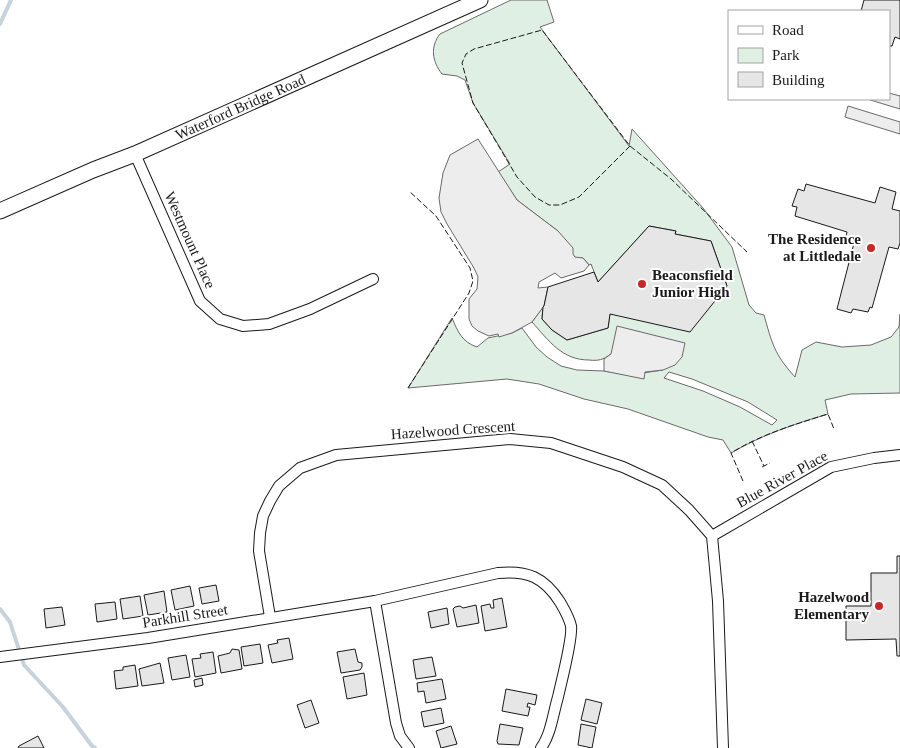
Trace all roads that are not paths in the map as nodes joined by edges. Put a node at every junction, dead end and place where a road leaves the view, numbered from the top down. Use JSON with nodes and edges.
{"nodes":[{"id":1,"x":480,"y":0,"type":"edge"},
{"id":2,"x":135,"y":154,"type":"junction"},
{"id":3,"x":0,"y":211,"type":"edge"},
{"id":4,"x":373,"y":279,"type":"dead end"},
{"id":5,"x":900,"y":455,"type":"edge"},
{"id":6,"x":712,"y":536,"type":"junction"},
{"id":7,"x":375,"y":601,"type":"junction"},
{"id":8,"x":270,"y":617,"type":"junction"},
{"id":9,"x":5,"y":657,"type":"edge"},
{"id":10,"x":409,"y":748,"type":"edge"},
{"id":11,"x":542,"y":748,"type":"edge"},
{"id":12,"x":723,"y":748,"type":"edge"}],
"edges":[{"from":1,"to":2,"type":"main road","name":"Waterford Bridge Road"},
{"from":2,"to":3,"type":"main road","name":"Waterford Bridge Road"},
{"from":2,"to":4,"type":"street","name":"Westmount Place"},
{"from":5,"to":6,"type":"street","name":"Blue River Place"},
{"from":6,"to":8,"type":"street","name":"Hazelwood Crescent"},
{"from":6,"to":12,"type":"street"},
{"from":7,"to":8,"type":"street","name":"Parkhill Street"},
{"from":7,"to":10,"type":"street"},
{"from":7,"to":11,"type":"street","name":"Parkhill Street"},
{"from":8,"to":9,"type":"street","name":"Parkhill Street"}]}
